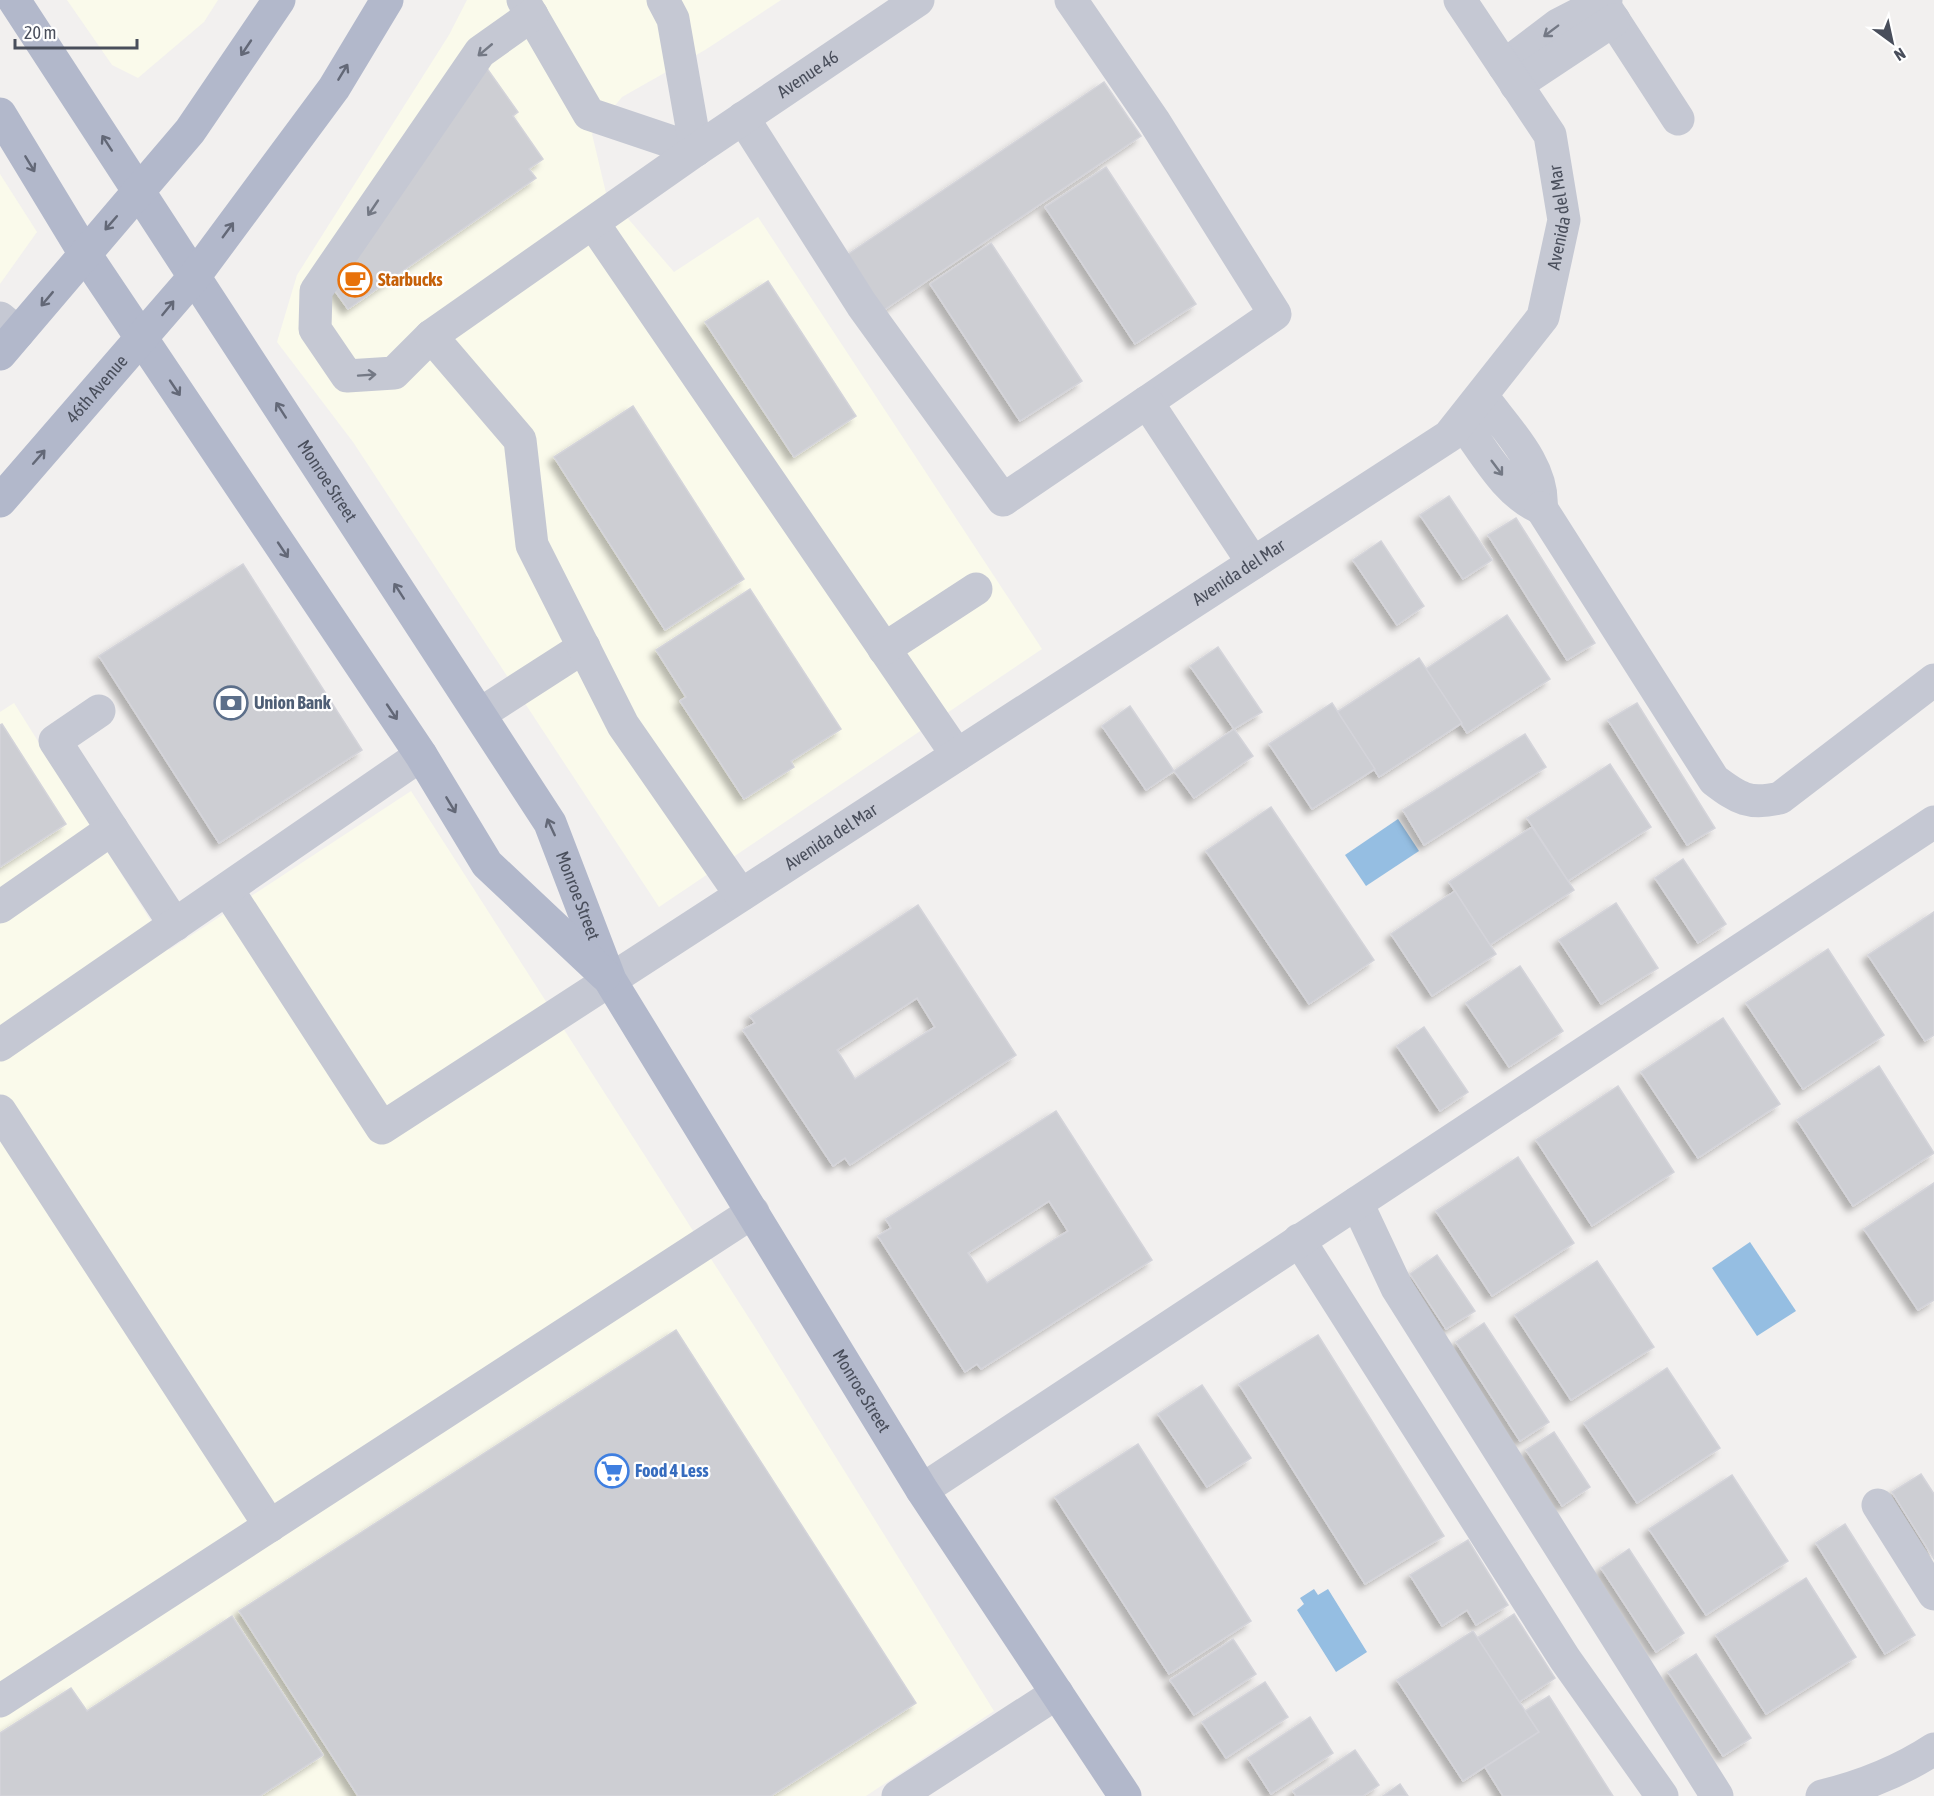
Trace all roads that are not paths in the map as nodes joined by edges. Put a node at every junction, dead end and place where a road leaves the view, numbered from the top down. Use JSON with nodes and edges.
{"nodes":[{"id":1,"x":14,"y":0,"type":"edge"},
{"id":2,"x":279,"y":0,"type":"edge"},
{"id":3,"x":387,"y":0,"type":"edge"},
{"id":4,"x":918,"y":0,"type":"edge"},
{"id":5,"x":1071,"y":0,"type":"edge"},
{"id":6,"x":1460,"y":0,"type":"edge"},
{"id":7,"x":673,"y":6,"type":"edge"},
{"id":8,"x":1607,"y":7,"type":"edge"},
{"id":9,"x":528,"y":8,"type":"edge"},
{"id":10,"x":1510,"y":75,"type":"junction"},
{"id":11,"x":0,"y":115,"type":"edge"},
{"id":12,"x":743,"y":118,"type":"junction"},
{"id":13,"x":1678,"y":119,"type":"dead end"},
{"id":14,"x":696,"y":150,"type":"junction"},
{"id":15,"x":138,"y":193,"type":"junction"},
{"id":16,"x":593,"y":223,"type":"junction"},
{"id":17,"x":85,"y":254,"type":"junction"},
{"id":18,"x":194,"y":277,"type":"junction"},
{"id":19,"x":6,"y":335,"type":"edge"},
{"id":20,"x":431,"y":336,"type":"junction"},
{"id":21,"x":142,"y":339,"type":"junction"},
{"id":22,"x":1482,"y":396,"type":"junction"},
{"id":23,"x":1147,"y":402,"type":"junction"},
{"id":24,"x":1462,"y":422,"type":"junction"},
{"id":25,"x":0,"y":501,"type":"edge"},
{"id":26,"x":1541,"y":508,"type":"junction"},
{"id":27,"x":1253,"y":563,"type":"junction"},
{"id":28,"x":976,"y":589,"type":"dead end"},
{"id":29,"x":584,"y":647,"type":"junction"},
{"id":30,"x":885,"y":649,"type":"junction"},
{"id":31,"x":1934,"y":680,"type":"edge"},
{"id":32,"x":99,"y":711,"type":"dead end"},
{"id":33,"x":480,"y":714,"type":"junction"},
{"id":34,"x":421,"y":755,"type":"junction"},
{"id":35,"x":957,"y":755,"type":"junction"},
{"id":36,"x":1934,"y":822,"type":"edge"},
{"id":37,"x":112,"y":829,"type":"junction"},
{"id":38,"x":227,"y":889,"type":"junction"},
{"id":39,"x":741,"y":895,"type":"junction"},
{"id":40,"x":0,"y":907,"type":"edge"},
{"id":41,"x":175,"y":925,"type":"junction"},
{"id":42,"x":610,"y":980,"type":"junction"},
{"id":43,"x":0,"y":1045,"type":"edge"},
{"id":44,"x":0,"y":1111,"type":"edge"},
{"id":45,"x":1358,"y":1203,"type":"junction"},
{"id":46,"x":753,"y":1212,"type":"junction"},
{"id":47,"x":1299,"y":1240,"type":"junction"},
{"id":48,"x":922,"y":1490,"type":"junction"},
{"id":49,"x":1878,"y":1505,"type":"dead end"},
{"id":50,"x":270,"y":1526,"type":"junction"},
{"id":51,"x":1934,"y":1594,"type":"edge"},
{"id":52,"x":1057,"y":1693,"type":"junction"},
{"id":53,"x":0,"y":1701,"type":"edge"},
{"id":54,"x":1930,"y":1760,"type":"edge"},
{"id":55,"x":898,"y":1796,"type":"edge"},
{"id":56,"x":1125,"y":1796,"type":"edge"},
{"id":57,"x":1662,"y":1796,"type":"edge"},
{"id":58,"x":1716,"y":1796,"type":"edge"},
{"id":59,"x":1822,"y":1796,"type":"edge"}],
"edges":[{"from":15,"to":1,"type":"main road","name":"Monroe Street","one_way":true},
{"from":2,"to":15,"type":"main road","one_way":true},
{"from":18,"to":3,"type":"main road","name":"46th Avenue","one_way":true},
{"from":4,"to":12,"type":"street","name":"Avenue 46"},
{"from":5,"to":23,"type":"street"},
{"from":6,"to":10,"type":"street","name":"Avenida del Mar"},
{"from":7,"to":14,"type":"street"},
{"from":8,"to":10,"type":"street"},
{"from":8,"to":13,"type":"street"},
{"from":9,"to":14,"type":"street"},
{"from":9,"to":20,"type":"street","name":"Avenue 46","one_way":true},
{"from":10,"to":22,"type":"street","name":"Avenida del Mar"},
{"from":11,"to":17,"type":"main road","name":"Monroe Street","one_way":true},
{"from":12,"to":14,"type":"street","name":"Avenue 46"},
{"from":12,"to":23,"type":"street"},
{"from":14,"to":16,"type":"street","name":"Avenue 46"},
{"from":15,"to":17,"type":"main road","one_way":true},
{"from":15,"to":18,"type":"main road","name":"Monroe Street"},
{"from":16,"to":20,"type":"street","name":"Avenue 46"},
{"from":16,"to":30,"type":"street"},
{"from":17,"to":19,"type":"main road","one_way":true},
{"from":17,"to":21,"type":"main road","name":"Monroe Street"},
{"from":21,"to":18,"type":"main road","name":"46th Avenue","one_way":true},
{"from":33,"to":18,"type":"main road","name":"Monroe Street","one_way":true},
{"from":20,"to":29,"type":"street"},
{"from":25,"to":21,"type":"main road","name":"46th Avenue","one_way":true},
{"from":21,"to":34,"type":"main road","name":"Monroe Street","one_way":true},
{"from":22,"to":24,"type":"street","name":"Avenida del Mar"},
{"from":22,"to":26,"type":"street"},
{"from":23,"to":27,"type":"street"},
{"from":24,"to":26,"type":"street","one_way":true},
{"from":24,"to":27,"type":"street","name":"Avenida del Mar"},
{"from":26,"to":31,"type":"street"},
{"from":27,"to":35,"type":"street","name":"Avenida del Mar"},
{"from":28,"to":30,"type":"street"},
{"from":29,"to":33,"type":"street"},
{"from":29,"to":39,"type":"street"},
{"from":30,"to":35,"type":"street"},
{"from":32,"to":37,"type":"street"},
{"from":42,"to":33,"type":"main road","name":"Monroe Street","one_way":true},
{"from":34,"to":38,"type":"street"},
{"from":34,"to":42,"type":"main road","name":"Monroe Street","one_way":true},
{"from":35,"to":39,"type":"street","name":"Avenida del Mar"},
{"from":36,"to":45,"type":"street"},
{"from":37,"to":40,"type":"street"},
{"from":37,"to":41,"type":"street"},
{"from":38,"to":41,"type":"street"},
{"from":38,"to":42,"type":"street","name":"Avenida del Mar"},
{"from":39,"to":42,"type":"street","name":"Avenida del Mar"},
{"from":41,"to":43,"type":"street"},
{"from":42,"to":46,"type":"main road","name":"Monroe Street"},
{"from":44,"to":50,"type":"street"},
{"from":45,"to":47,"type":"street"},
{"from":45,"to":58,"type":"street"},
{"from":46,"to":48,"type":"main road","name":"Monroe Street"},
{"from":46,"to":50,"type":"street"},
{"from":47,"to":48,"type":"street"},
{"from":47,"to":57,"type":"street"},
{"from":48,"to":52,"type":"main road","name":"Monroe Street"},
{"from":49,"to":51,"type":"street"},
{"from":50,"to":53,"type":"street"},
{"from":52,"to":55,"type":"street"},
{"from":52,"to":56,"type":"main road","name":"Monroe Street"},
{"from":54,"to":59,"type":"street"}]}
